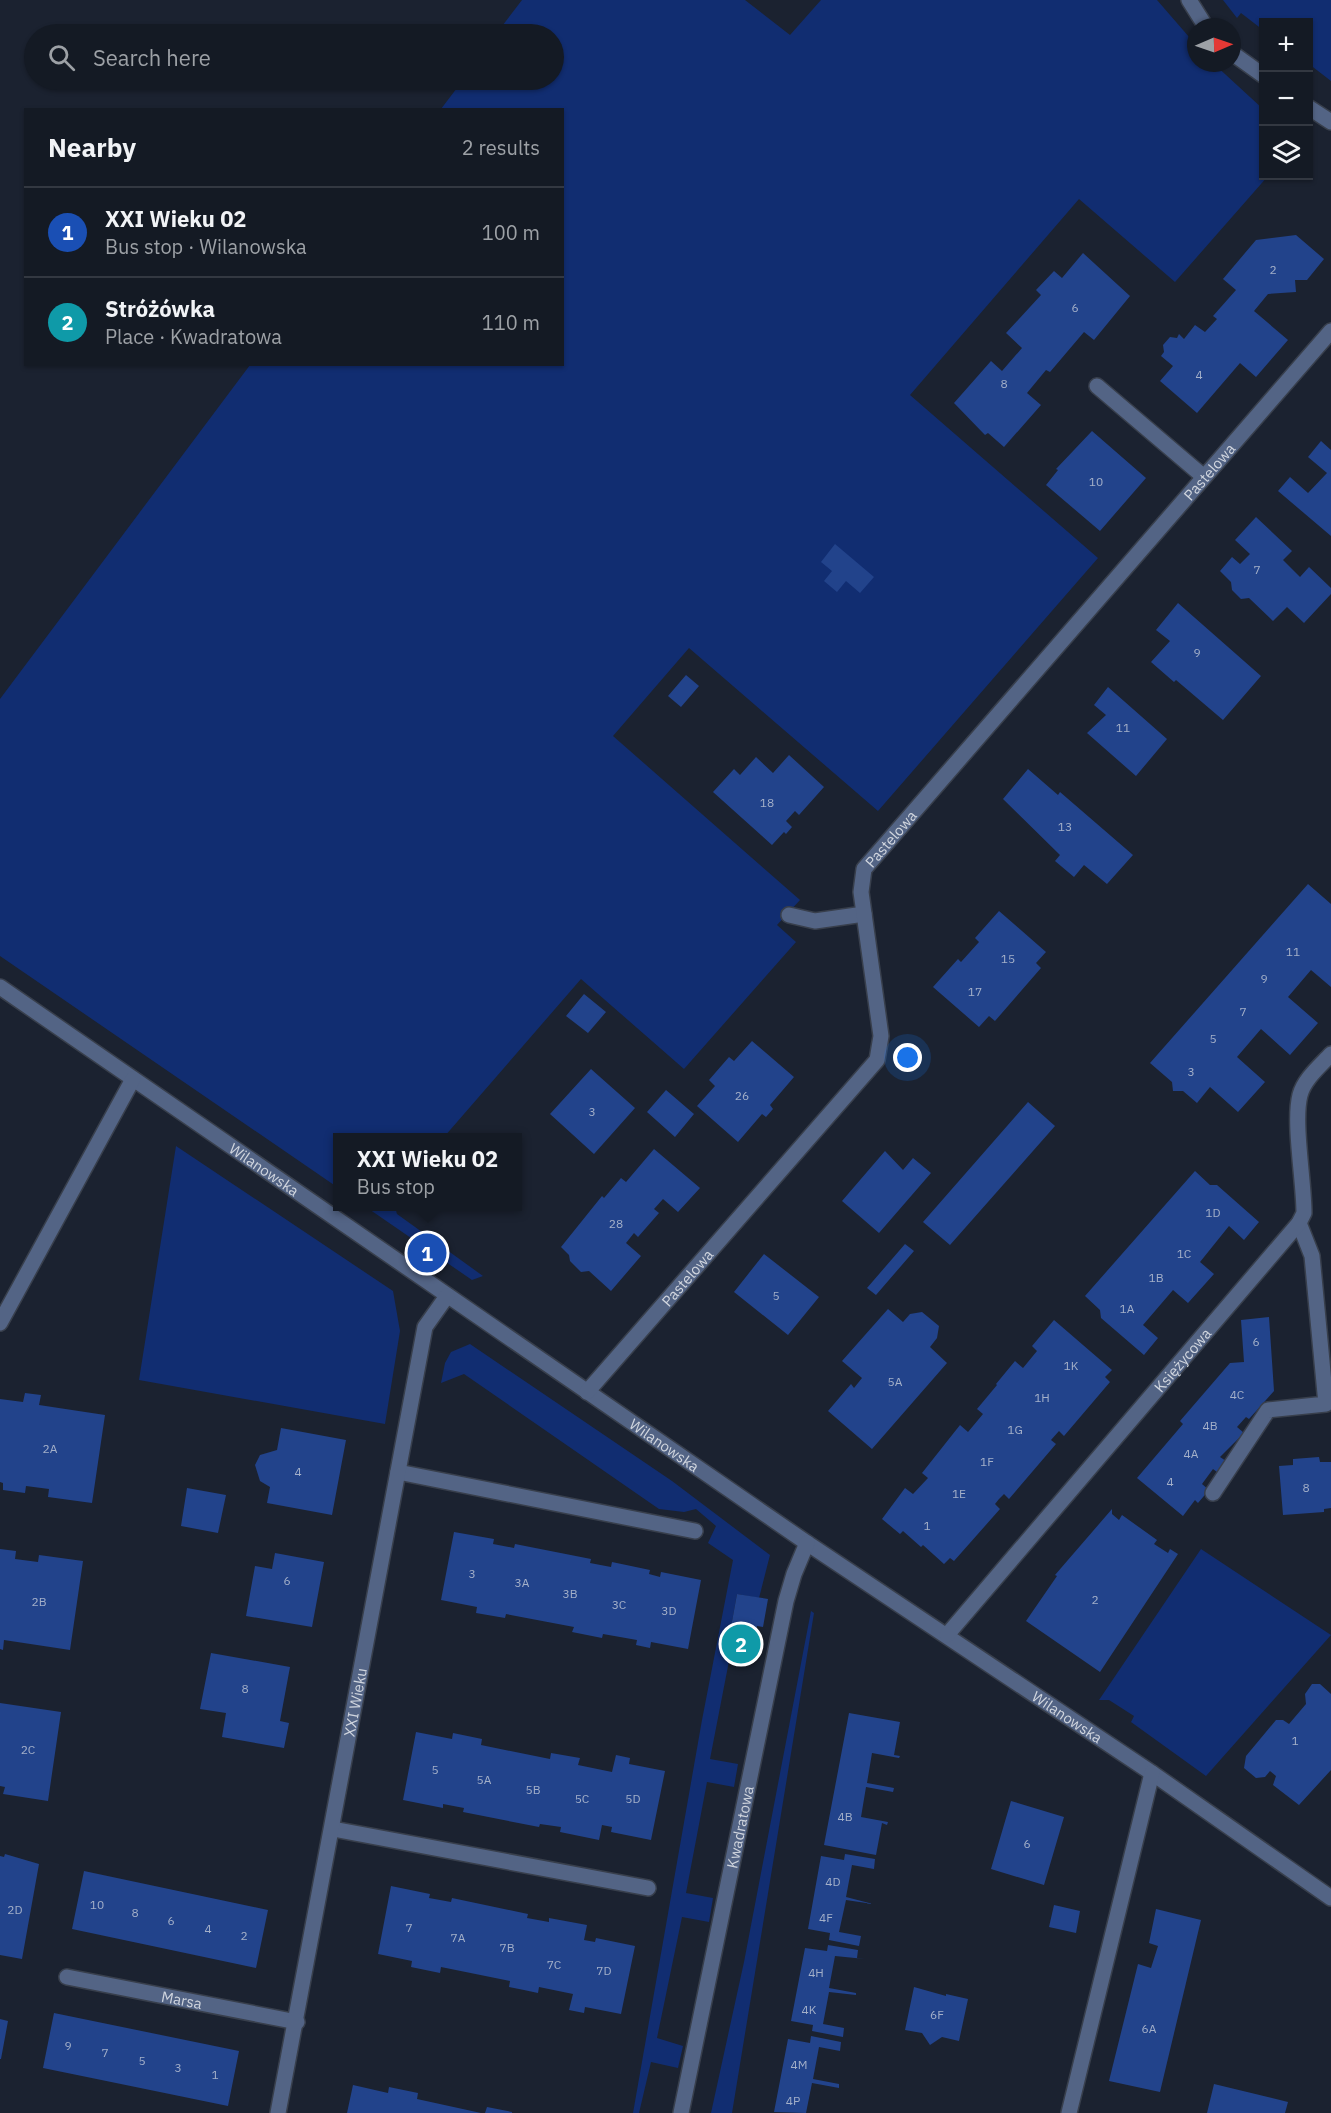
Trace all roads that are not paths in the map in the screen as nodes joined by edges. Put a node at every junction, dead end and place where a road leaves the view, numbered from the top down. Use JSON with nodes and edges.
{"nodes":[{"id":1,"x":1189,"y":0,"type":"edge"},
{"id":2,"x":1200,"y":18,"type":"edge"},
{"id":3,"x":1241,"y":60,"type":"edge"},
{"id":4,"x":1259,"y":73,"type":"edge"},
{"id":5,"x":1313,"y":110,"type":"edge"},
{"id":6,"x":1331,"y":122,"type":"edge"},
{"id":7,"x":1331,"y":331,"type":"edge"},
{"id":8,"x":1097,"y":386,"type":"dead end"},
{"id":9,"x":1204,"y":477,"type":"junction"},
{"id":10,"x":864,"y":914,"type":"junction"},
{"id":11,"x":789,"y":915,"type":"dead end"},
{"id":12,"x":0,"y":987,"type":"edge"},
{"id":13,"x":1331,"y":1054,"type":"edge"},
{"id":14,"x":133,"y":1079,"type":"junction"},
{"id":15,"x":1299,"y":1223,"type":"junction"},
{"id":16,"x":447,"y":1296,"type":"junction"},
{"id":17,"x":0,"y":1323,"type":"edge"},
{"id":18,"x":587,"y":1392,"type":"junction"},
{"id":19,"x":398,"y":1472,"type":"junction"},
{"id":20,"x":1213,"y":1493,"type":"dead end"},
{"id":21,"x":695,"y":1531,"type":"dead end"},
{"id":22,"x":807,"y":1543,"type":"junction"},
{"id":23,"x":947,"y":1635,"type":"junction"},
{"id":24,"x":1152,"y":1773,"type":"junction"},
{"id":25,"x":333,"y":1829,"type":"junction"},
{"id":26,"x":648,"y":1888,"type":"dead end"},
{"id":27,"x":1331,"y":1898,"type":"edge"},
{"id":28,"x":67,"y":1977,"type":"dead end"},
{"id":29,"x":297,"y":2022,"type":"junction"},
{"id":30,"x":278,"y":2113,"type":"edge"},
{"id":31,"x":681,"y":2113,"type":"edge"},
{"id":32,"x":1069,"y":2113,"type":"edge"}],
"edges":[{"from":1,"to":2,"type":"street"},
{"from":3,"to":4,"type":"street"},
{"from":5,"to":6,"type":"street"},
{"from":7,"to":9,"type":"street","name":"Pastelowa"},
{"from":8,"to":9,"type":"street"},
{"from":9,"to":10,"type":"street","name":"Pastelowa"},
{"from":10,"to":11,"type":"street"},
{"from":10,"to":18,"type":"street","name":"Pastelowa"},
{"from":12,"to":14,"type":"street","name":"Wilanowska"},
{"from":13,"to":15,"type":"street"},
{"from":14,"to":16,"type":"street","name":"Wilanowska"},
{"from":14,"to":17,"type":"street"},
{"from":15,"to":20,"type":"street"},
{"from":15,"to":23,"type":"street","name":"Księżycowa"},
{"from":16,"to":18,"type":"street","name":"Wilanowska"},
{"from":16,"to":19,"type":"street","name":"XXI Wieku"},
{"from":18,"to":22,"type":"street","name":"Wilanowska"},
{"from":19,"to":21,"type":"street"},
{"from":19,"to":25,"type":"street","name":"XXI Wieku"},
{"from":22,"to":23,"type":"street","name":"Wilanowska"},
{"from":22,"to":31,"type":"street","name":"Kwadratowa"},
{"from":23,"to":24,"type":"street","name":"Wilanowska"},
{"from":24,"to":27,"type":"street","name":"Wilanowska"},
{"from":24,"to":32,"type":"street"},
{"from":25,"to":26,"type":"street"},
{"from":25,"to":29,"type":"street","name":"XXI Wieku"},
{"from":28,"to":29,"type":"street","name":"Marsa"},
{"from":29,"to":30,"type":"street","name":"XXI Wieku"}]}
